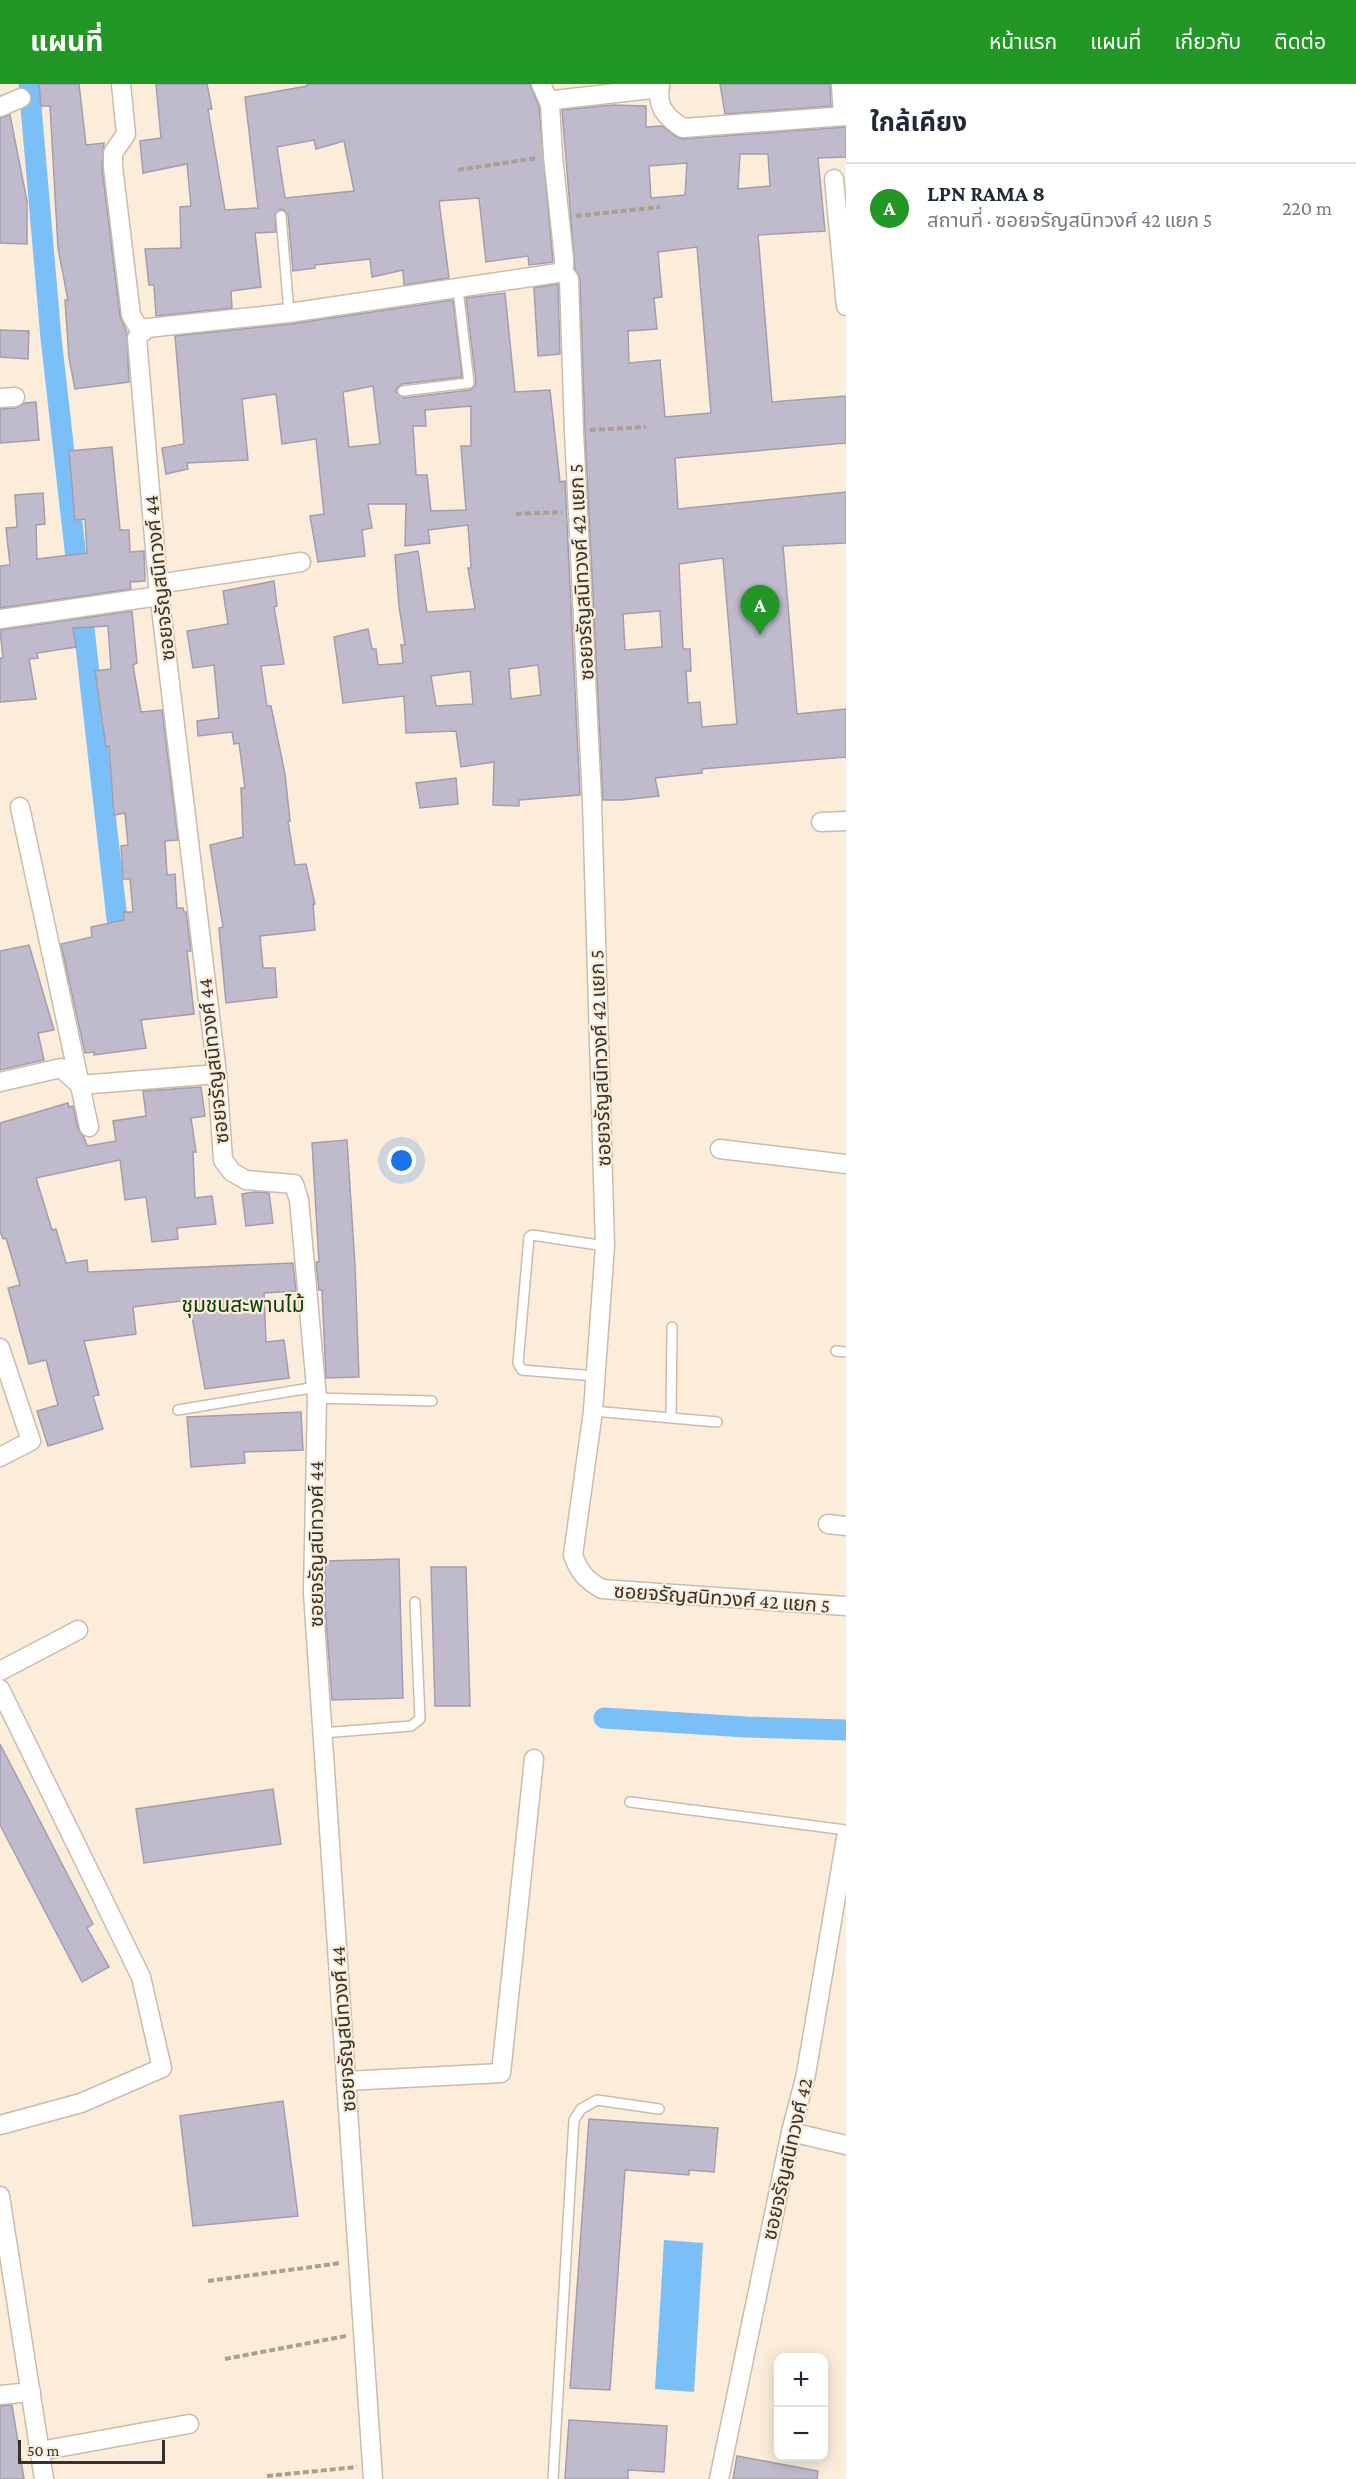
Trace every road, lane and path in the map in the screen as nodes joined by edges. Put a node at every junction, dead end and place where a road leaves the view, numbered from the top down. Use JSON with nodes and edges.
{"nodes":[{"id":1,"x":121,"y":84,"type":"edge"},
{"id":2,"x":541,"y":84,"type":"edge"},
{"id":3,"x":841,"y":84,"type":"edge"},
{"id":4,"x":660,"y":86,"type":"edge"},
{"id":5,"x":21,"y":98,"type":"dead end"},
{"id":6,"x":550,"y":104,"type":"junction"},
{"id":7,"x":0,"y":106,"type":"edge"},
{"id":8,"x":844,"y":116,"type":"edge"},
{"id":9,"x":553,"y":156,"type":"junction"},
{"id":10,"x":458,"y":170,"type":"dead end"},
{"id":11,"x":834,"y":179,"type":"dead end"},
{"id":12,"x":660,"y":207,"type":"dead end"},
{"id":13,"x":281,"y":216,"type":"dead end"},
{"id":14,"x":560,"y":218,"type":"junction"},
{"id":15,"x":562,"y":271,"type":"junction"},
{"id":16,"x":458,"y":289,"type":"junction"},
{"id":17,"x":846,"y":306,"type":"edge"},
{"id":18,"x":289,"y":313,"type":"junction"},
{"id":19,"x":141,"y":332,"type":"junction"},
{"id":20,"x":403,"y":391,"type":"dead end"},
{"id":21,"x":646,"y":427,"type":"dead end"},
{"id":22,"x":574,"y":432,"type":"junction"},
{"id":23,"x":578,"y":512,"type":"junction"},
{"id":24,"x":516,"y":514,"type":"dead end"},
{"id":25,"x":301,"y":562,"type":"dead end"},
{"id":26,"x":159,"y":590,"type":"junction"},
{"id":27,"x":0,"y":619,"type":"edge"},
{"id":28,"x":20,"y":807,"type":"dead end"},
{"id":29,"x":846,"y":821,"type":"edge"},
{"id":30,"x":821,"y":822,"type":"dead end"},
{"id":31,"x":217,"y":1074,"type":"junction"},
{"id":32,"x":0,"y":1082,"type":"edge"},
{"id":33,"x":80,"y":1085,"type":"junction"},
{"id":34,"x":89,"y":1127,"type":"dead end"},
{"id":35,"x":720,"y":1149,"type":"dead end"},
{"id":36,"x":846,"y":1164,"type":"edge"},
{"id":37,"x":605,"y":1246,"type":"junction"},
{"id":38,"x":672,"y":1327,"type":"dead end"},
{"id":39,"x":0,"y":1348,"type":"edge"},
{"id":40,"x":596,"y":1376,"type":"junction"},
{"id":41,"x":317,"y":1392,"type":"junction"},
{"id":42,"x":432,"y":1401,"type":"dead end"},
{"id":43,"x":178,"y":1410,"type":"dead end"},
{"id":44,"x":593,"y":1411,"type":"junction"},
{"id":45,"x":671,"y":1418,"type":"junction"},
{"id":46,"x":717,"y":1422,"type":"dead end"},
{"id":47,"x":0,"y":1457,"type":"edge"},
{"id":48,"x":415,"y":1602,"type":"dead end"},
{"id":49,"x":846,"y":1606,"type":"edge"},
{"id":50,"x":78,"y":1630,"type":"dead end"},
{"id":51,"x":0,"y":1671,"type":"edge"},
{"id":52,"x":0,"y":1689,"type":"edge"},
{"id":53,"x":322,"y":1732,"type":"junction"},
{"id":54,"x":534,"y":1759,"type":"dead end"},
{"id":55,"x":630,"y":1802,"type":"dead end"},
{"id":56,"x":846,"y":1830,"type":"edge"},
{"id":57,"x":846,"y":1838,"type":"edge"},
{"id":58,"x":346,"y":2081,"type":"junction"},
{"id":59,"x":659,"y":2109,"type":"dead end"},
{"id":60,"x":0,"y":2125,"type":"edge"},
{"id":61,"x":791,"y":2132,"type":"junction"},
{"id":62,"x":846,"y":2145,"type":"edge"},
{"id":63,"x":0,"y":2196,"type":"edge"},
{"id":64,"x":360,"y":2261,"type":"junction"},
{"id":65,"x":208,"y":2281,"type":"dead end"},
{"id":66,"x":7,"y":2284,"type":"edge"},
{"id":67,"x":364,"y":2333,"type":"junction"},
{"id":68,"x":225,"y":2359,"type":"dead end"},
{"id":69,"x":31,"y":2392,"type":"junction"},
{"id":70,"x":0,"y":2395,"type":"edge"},
{"id":71,"x":189,"y":2424,"type":"dead end"},
{"id":72,"x":40,"y":2451,"type":"junction"},
{"id":73,"x":373,"y":2472,"type":"edge"},
{"id":74,"x":267,"y":2476,"type":"dead end"},
{"id":75,"x":44,"y":2479,"type":"edge"},
{"id":76,"x":553,"y":2479,"type":"edge"},
{"id":77,"x":719,"y":2479,"type":"edge"}],
"edges":[{"from":1,"to":19,"type":"street"},
{"from":2,"to":6,"type":"street"},
{"from":3,"to":8,"type":"street"},
{"from":4,"to":6,"type":"street"},
{"from":4,"to":8,"type":"street"},
{"from":5,"to":7,"type":"street"},
{"from":6,"to":9,"type":"street"},
{"from":9,"to":10,"type":"path"},
{"from":9,"to":14,"type":"street"},
{"from":11,"to":17,"type":"street"},
{"from":12,"to":14,"type":"path"},
{"from":13,"to":18,"type":"lane"},
{"from":14,"to":15,"type":"street"},
{"from":15,"to":16,"type":"street"},
{"from":15,"to":22,"type":"street","name":"ซอยจรัญสนิทวงศ์ 42 แยก 5"},
{"from":16,"to":18,"type":"street"},
{"from":16,"to":20,"type":"lane"},
{"from":18,"to":19,"type":"street"},
{"from":19,"to":26,"type":"street","name":"ซอยจรัญสนิทวงศ์ 44"},
{"from":21,"to":22,"type":"path"},
{"from":22,"to":23,"type":"street","name":"ซอยจรัญสนิทวงศ์ 42 แยก 5"},
{"from":23,"to":24,"type":"path"},
{"from":23,"to":37,"type":"street","name":"ซอยจรัญสนิทวงศ์ 42 แยก 5"},
{"from":25,"to":26,"type":"street"},
{"from":26,"to":27,"type":"street"},
{"from":26,"to":31,"type":"street","name":"ซอยจรัญสนิทวงศ์ 44"},
{"from":28,"to":33,"type":"street"},
{"from":29,"to":30,"type":"street"},
{"from":31,"to":33,"type":"street"},
{"from":31,"to":41,"type":"street","name":"ซอยจรัญสนิทวงศ์ 44"},
{"from":32,"to":33,"type":"street"},
{"from":33,"to":34,"type":"street"},
{"from":35,"to":36,"type":"street"},
{"from":37,"to":40,"type":"street","name":"ซอยจรัญสนิทวงศ์ 42 แยก 5"},
{"from":37,"to":40,"type":"lane"},
{"from":38,"to":45,"type":"lane"},
{"from":39,"to":47,"type":"street"},
{"from":40,"to":44,"type":"street","name":"ซอยจรัญสนิทวงศ์ 42 แยก 5"},
{"from":41,"to":42,"type":"lane"},
{"from":41,"to":43,"type":"lane"},
{"from":41,"to":53,"type":"street","name":"ซอยจรัญสนิทวงศ์ 44"},
{"from":44,"to":45,"type":"lane"},
{"from":44,"to":49,"type":"street","name":"ซอยจรัญสนิทวงศ์ 42 แยก 5"},
{"from":45,"to":46,"type":"lane"},
{"from":48,"to":53,"type":"lane"},
{"from":50,"to":51,"type":"street"},
{"from":52,"to":60,"type":"street"},
{"from":53,"to":58,"type":"street","name":"ซอยจรัญสนิทวงศ์ 44"},
{"from":54,"to":58,"type":"street"},
{"from":55,"to":56,"type":"lane"},
{"from":57,"to":61,"type":"street","name":"ซอยจรัญสนิทวงศ์ 42"},
{"from":58,"to":64,"type":"street","name":"ซอยจรัญสนิทวงศ์ 44"},
{"from":59,"to":76,"type":"lane"},
{"from":61,"to":62,"type":"street"},
{"from":61,"to":77,"type":"street","name":"ซอยจรัญสนิทวงศ์ 42"},
{"from":63,"to":66,"type":"street"},
{"from":64,"to":65,"type":"path"},
{"from":64,"to":67,"type":"street","name":"ซอยจรัญสนิทวงศ์ 44"},
{"from":66,"to":69,"type":"street"},
{"from":67,"to":68,"type":"path"},
{"from":67,"to":73,"type":"street","name":"ซอยจรัญสนิทวงศ์ 44"},
{"from":69,"to":70,"type":"street"},
{"from":69,"to":72,"type":"street"},
{"from":71,"to":72,"type":"street"},
{"from":72,"to":75,"type":"street"},
{"from":73,"to":74,"type":"path"}]}
